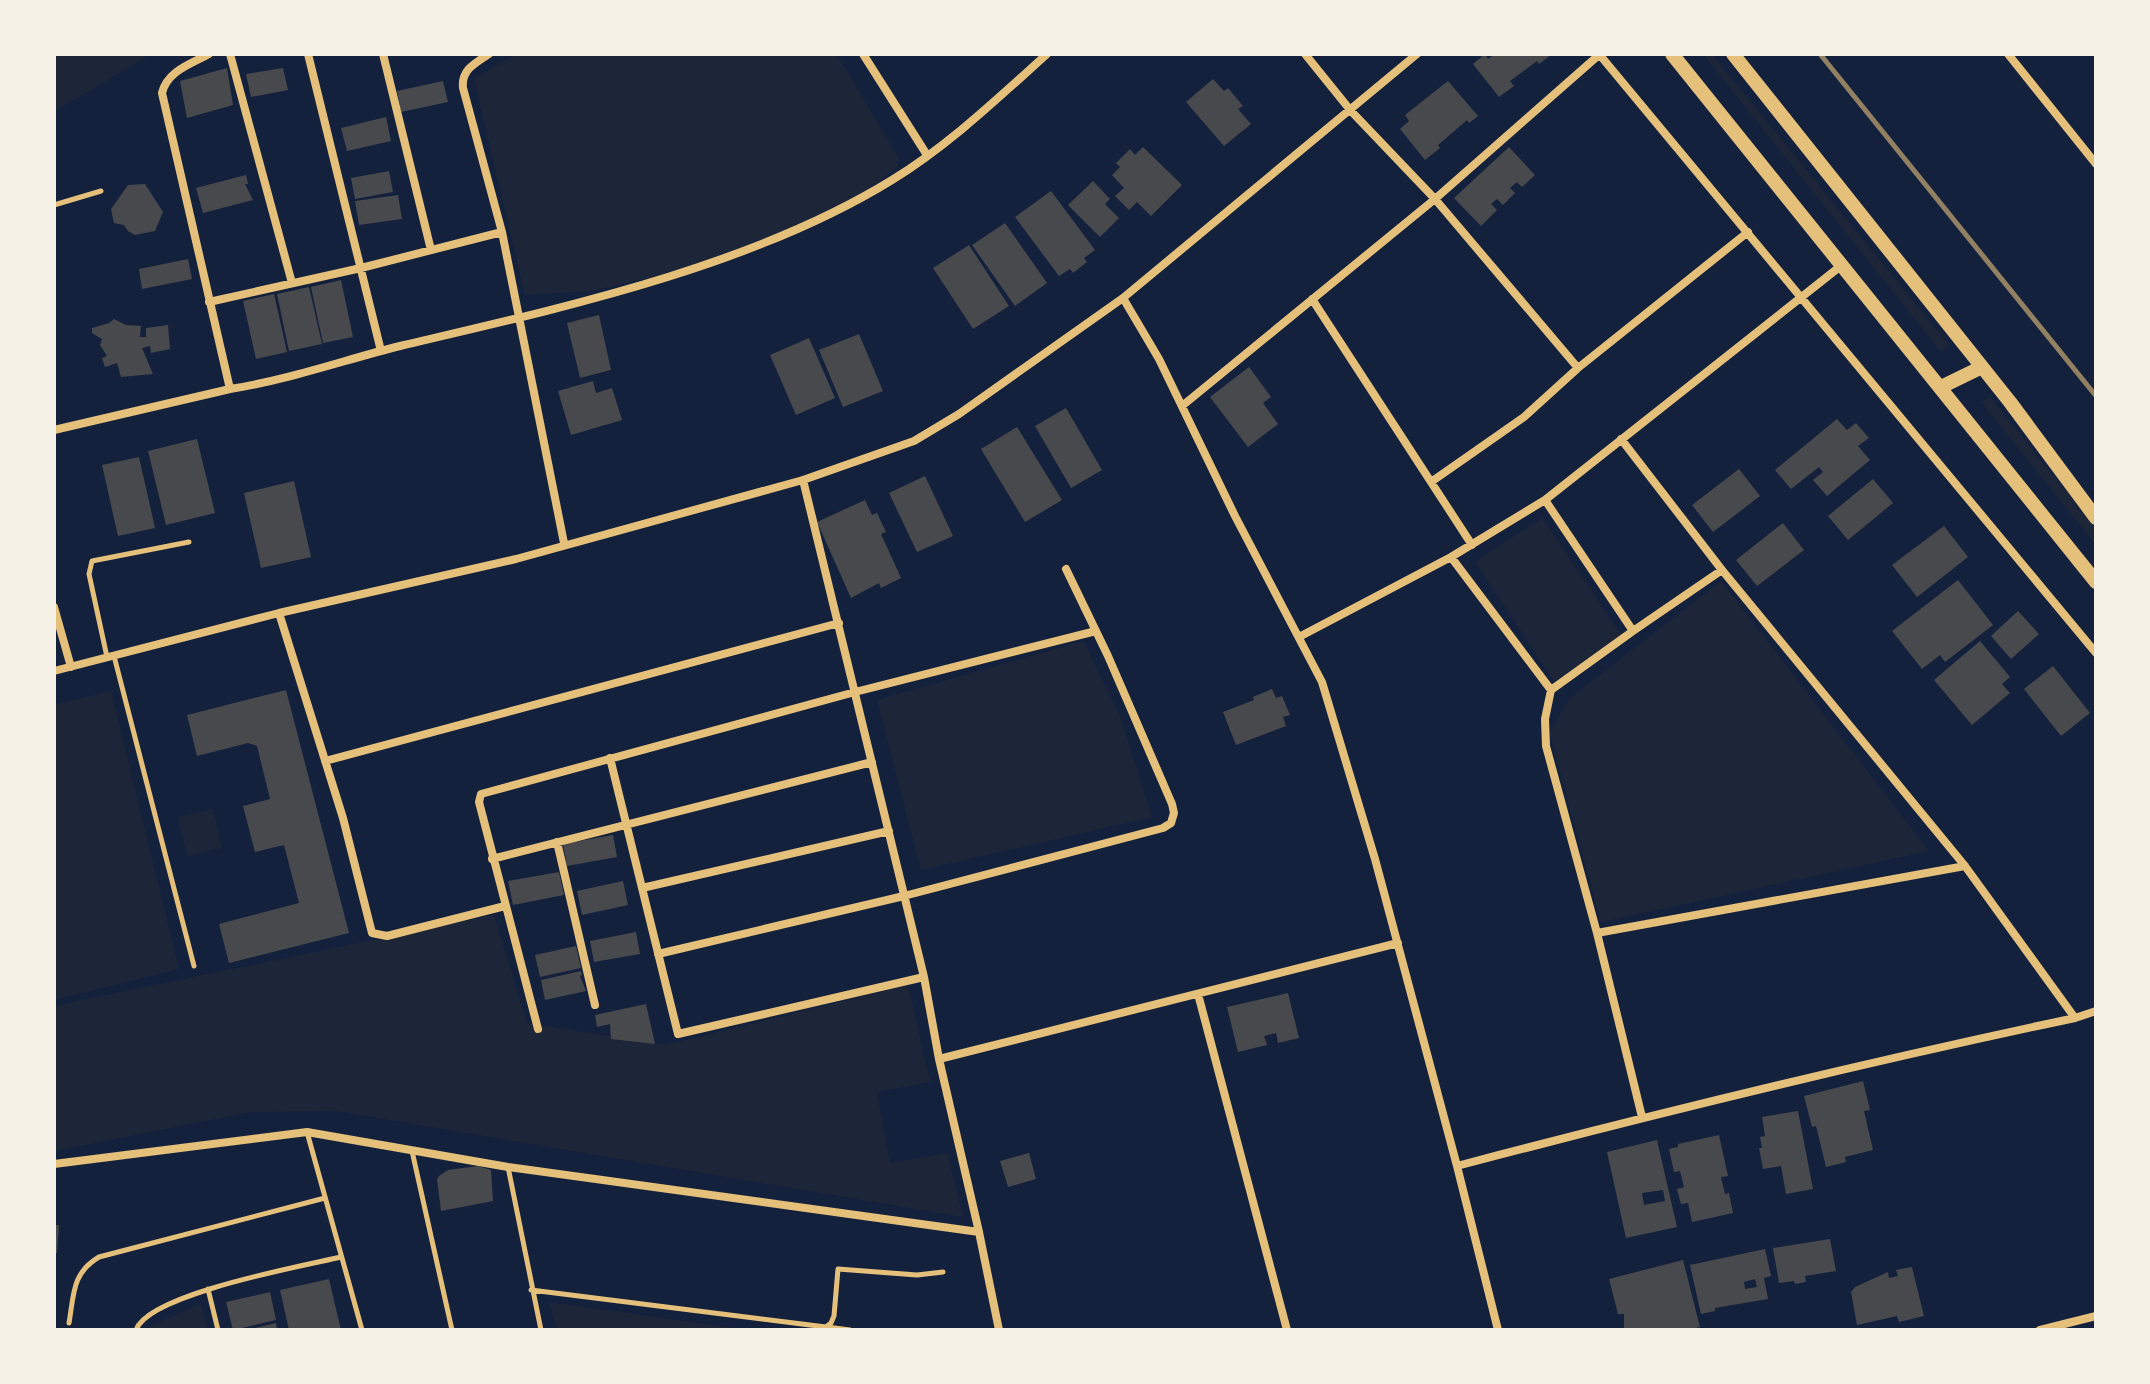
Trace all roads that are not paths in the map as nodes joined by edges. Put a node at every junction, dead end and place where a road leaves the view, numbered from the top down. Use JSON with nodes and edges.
{"nodes":[{"id":1,"x":209,"y":54,"type":"edge"},
{"id":2,"x":230,"y":54,"type":"edge"},
{"id":3,"x":308,"y":54,"type":"edge"},
{"id":4,"x":383,"y":54,"type":"edge"},
{"id":5,"x":489,"y":54,"type":"edge"},
{"id":6,"x":863,"y":54,"type":"edge"},
{"id":7,"x":1047,"y":54,"type":"edge"},
{"id":8,"x":1305,"y":54,"type":"edge"},
{"id":9,"x":1417,"y":54,"type":"edge"},
{"id":10,"x":1599,"y":54,"type":"edge"},
{"id":11,"x":1672,"y":54,"type":"edge"},
{"id":12,"x":1733,"y":54,"type":"edge"},
{"id":13,"x":2021,"y":54,"type":"edge"},
{"id":14,"x":2010,"y":57,"type":"edge"},
{"id":15,"x":1351,"y":111,"type":"junction"},
{"id":16,"x":927,"y":155,"type":"junction"},
{"id":17,"x":2096,"y":164,"type":"edge"},
{"id":18,"x":101,"y":191,"type":"dead end"},
{"id":19,"x":1435,"y":199,"type":"junction"},
{"id":20,"x":54,"y":205,"type":"edge"},
{"id":21,"x":502,"y":232,"type":"junction"},
{"id":22,"x":1748,"y":232,"type":"junction"},
{"id":23,"x":431,"y":250,"type":"junction"},
{"id":24,"x":1842,"y":265,"type":"junction"},
{"id":25,"x":361,"y":268,"type":"junction"},
{"id":26,"x":292,"y":283,"type":"junction"},
{"id":27,"x":1123,"y":298,"type":"junction"},
{"id":28,"x":1802,"y":298,"type":"junction"},
{"id":29,"x":1312,"y":299,"type":"junction"},
{"id":30,"x":209,"y":302,"type":"junction"},
{"id":31,"x":519,"y":318,"type":"junction"},
{"id":32,"x":381,"y":351,"type":"junction"},
{"id":33,"x":1982,"y":367,"type":"junction"},
{"id":34,"x":1578,"y":368,"type":"junction"},
{"id":35,"x":1941,"y":387,"type":"junction"},
{"id":36,"x":230,"y":389,"type":"junction"},
{"id":37,"x":1182,"y":406,"type":"junction"},
{"id":38,"x":54,"y":430,"type":"edge"},
{"id":39,"x":1621,"y":439,"type":"junction"},
{"id":40,"x":803,"y":480,"type":"junction"},
{"id":41,"x":1431,"y":482,"type":"junction"},
{"id":42,"x":1545,"y":500,"type":"junction"},
{"id":43,"x":2096,"y":518,"type":"edge"},
{"id":44,"x":189,"y":542,"type":"dead end"},
{"id":45,"x":564,"y":543,"type":"junction"},
{"id":46,"x":1472,"y":545,"type":"junction"},
{"id":47,"x":1451,"y":557,"type":"junction"},
{"id":48,"x":1066,"y":569,"type":"dead end"},
{"id":49,"x":1722,"y":570,"type":"junction"},
{"id":50,"x":2096,"y":582,"type":"edge"},
{"id":51,"x":54,"y":607,"type":"edge"},
{"id":52,"x":279,"y":613,"type":"junction"},
{"id":53,"x":839,"y":623,"type":"junction"},
{"id":54,"x":1096,"y":631,"type":"junction"},
{"id":55,"x":1633,"y":631,"type":"junction"},
{"id":56,"x":1299,"y":637,"type":"junction"},
{"id":57,"x":2096,"y":653,"type":"edge"},
{"id":58,"x":110,"y":657,"type":"junction"},
{"id":59,"x":71,"y":667,"type":"junction"},
{"id":60,"x":54,"y":671,"type":"edge"},
{"id":61,"x":1551,"y":690,"type":"junction"},
{"id":62,"x":855,"y":692,"type":"junction"},
{"id":63,"x":610,"y":758,"type":"junction"},
{"id":64,"x":325,"y":761,"type":"junction"},
{"id":65,"x":872,"y":762,"type":"junction"},
{"id":66,"x":626,"y":824,"type":"junction"},
{"id":67,"x":889,"y":831,"type":"junction"},
{"id":68,"x":557,"y":842,"type":"junction"},
{"id":69,"x":492,"y":859,"type":"junction"},
{"id":70,"x":1965,"y":866,"type":"junction"},
{"id":71,"x":642,"y":888,"type":"junction"},
{"id":72,"x":904,"y":896,"type":"junction"},
{"id":73,"x":505,"y":906,"type":"junction"},
{"id":74,"x":1597,"y":933,"type":"junction"},
{"id":75,"x":1398,"y":943,"type":"junction"},
{"id":76,"x":658,"y":954,"type":"junction"},
{"id":77,"x":194,"y":966,"type":"dead end"},
{"id":78,"x":924,"y":977,"type":"junction"},
{"id":79,"x":1198,"y":994,"type":"junction"},
{"id":80,"x":595,"y":1005,"type":"dead end"},
{"id":81,"x":2096,"y":1011,"type":"edge"},
{"id":82,"x":2075,"y":1018,"type":"junction"},
{"id":83,"x":538,"y":1029,"type":"dead end"},
{"id":84,"x":939,"y":1059,"type":"junction"},
{"id":85,"x":1642,"y":1117,"type":"junction"},
{"id":86,"x":307,"y":1132,"type":"junction"},
{"id":87,"x":412,"y":1150,"type":"junction"},
{"id":88,"x":54,"y":1164,"type":"edge"},
{"id":89,"x":1457,"y":1166,"type":"junction"},
{"id":90,"x":508,"y":1167,"type":"junction"},
{"id":91,"x":325,"y":1198,"type":"junction"},
{"id":92,"x":979,"y":1232,"type":"junction"},
{"id":93,"x":341,"y":1257,"type":"junction"},
{"id":94,"x":943,"y":1272,"type":"dead end"},
{"id":95,"x":208,"y":1289,"type":"junction"},
{"id":96,"x":531,"y":1290,"type":"junction"},
{"id":97,"x":2096,"y":1316,"type":"edge"},
{"id":98,"x":69,"y":1323,"type":"dead end"},
{"id":99,"x":2076,"y":1326,"type":"edge"},
{"id":100,"x":826,"y":1327,"type":"junction"},
{"id":101,"x":136,"y":1330,"type":"edge"},
{"id":102,"x":218,"y":1330,"type":"edge"},
{"id":103,"x":362,"y":1330,"type":"edge"},
{"id":104,"x":452,"y":1330,"type":"edge"},
{"id":105,"x":541,"y":1330,"type":"edge"},
{"id":106,"x":850,"y":1330,"type":"edge"},
{"id":107,"x":999,"y":1330,"type":"edge"},
{"id":108,"x":1287,"y":1330,"type":"edge"},
{"id":109,"x":1498,"y":1330,"type":"edge"},
{"id":110,"x":2040,"y":1330,"type":"edge"}],
"edges":[{"from":1,"to":30,"type":"street"},
{"from":2,"to":26,"type":"street"},
{"from":3,"to":25,"type":"street"},
{"from":4,"to":23,"type":"street"},
{"from":5,"to":21,"type":"street"},
{"from":6,"to":16,"type":"street"},
{"from":7,"to":16,"type":"street"},
{"from":8,"to":15,"type":"street"},
{"from":9,"to":15,"type":"street"},
{"from":10,"to":19,"type":"street"},
{"from":10,"to":22,"type":"street"},
{"from":11,"to":24,"type":"main road"},
{"from":12,"to":33,"type":"main road"},
{"from":13,"to":14,"type":"street"},
{"from":14,"to":17,"type":"street"},
{"from":15,"to":19,"type":"street"},
{"from":15,"to":27,"type":"street"},
{"from":16,"to":31,"type":"street"},
{"from":18,"to":20,"type":"lane"},
{"from":19,"to":29,"type":"street"},
{"from":19,"to":34,"type":"street"},
{"from":21,"to":23,"type":"street"},
{"from":21,"to":31,"type":"street"},
{"from":22,"to":28,"type":"street"},
{"from":22,"to":34,"type":"street"},
{"from":23,"to":25,"type":"street"},
{"from":24,"to":28,"type":"street"},
{"from":24,"to":35,"type":"main road"},
{"from":25,"to":26,"type":"street"},
{"from":25,"to":32,"type":"street"},
{"from":26,"to":30,"type":"street"},
{"from":27,"to":37,"type":"street"},
{"from":27,"to":40,"type":"street"},
{"from":28,"to":39,"type":"street"},
{"from":28,"to":57,"type":"street"},
{"from":29,"to":37,"type":"street"},
{"from":29,"to":41,"type":"street"},
{"from":30,"to":36,"type":"street"},
{"from":31,"to":32,"type":"street"},
{"from":31,"to":45,"type":"street"},
{"from":32,"to":36,"type":"street"},
{"from":33,"to":35,"type":"main road"},
{"from":33,"to":43,"type":"main road"},
{"from":34,"to":41,"type":"street"},
{"from":35,"to":50,"type":"main road"},
{"from":36,"to":38,"type":"street"},
{"from":37,"to":56,"type":"street"},
{"from":39,"to":42,"type":"street"},
{"from":39,"to":49,"type":"street"},
{"from":40,"to":45,"type":"street"},
{"from":40,"to":53,"type":"street"},
{"from":41,"to":46,"type":"street"},
{"from":42,"to":46,"type":"street"},
{"from":42,"to":55,"type":"street"},
{"from":44,"to":58,"type":"lane"},
{"from":45,"to":52,"type":"street"},
{"from":46,"to":47,"type":"street"},
{"from":47,"to":56,"type":"street"},
{"from":47,"to":61,"type":"street"},
{"from":48,"to":54,"type":"street"},
{"from":49,"to":55,"type":"street"},
{"from":49,"to":70,"type":"street"},
{"from":51,"to":59,"type":"street"},
{"from":52,"to":58,"type":"street"},
{"from":52,"to":64,"type":"street"},
{"from":53,"to":62,"type":"street"},
{"from":53,"to":64,"type":"street"},
{"from":54,"to":62,"type":"street"},
{"from":54,"to":72,"type":"street"},
{"from":55,"to":61,"type":"street"},
{"from":56,"to":75,"type":"street"},
{"from":58,"to":59,"type":"street"},
{"from":58,"to":77,"type":"lane"},
{"from":59,"to":60,"type":"street"},
{"from":61,"to":74,"type":"street"},
{"from":62,"to":63,"type":"street"},
{"from":62,"to":65,"type":"street"},
{"from":63,"to":66,"type":"street"},
{"from":63,"to":69,"type":"street"},
{"from":64,"to":73,"type":"street"},
{"from":65,"to":66,"type":"street"},
{"from":65,"to":67,"type":"street"},
{"from":66,"to":68,"type":"street"},
{"from":66,"to":71,"type":"street"},
{"from":67,"to":71,"type":"street"},
{"from":67,"to":72,"type":"street"},
{"from":68,"to":69,"type":"street"},
{"from":68,"to":80,"type":"street"},
{"from":69,"to":73,"type":"street"},
{"from":70,"to":74,"type":"street"},
{"from":70,"to":82,"type":"street"},
{"from":71,"to":76,"type":"street"},
{"from":72,"to":76,"type":"street"},
{"from":72,"to":78,"type":"street"},
{"from":73,"to":83,"type":"street"},
{"from":74,"to":85,"type":"street"},
{"from":75,"to":79,"type":"street"},
{"from":75,"to":89,"type":"street"},
{"from":76,"to":78,"type":"street"},
{"from":78,"to":84,"type":"street"},
{"from":79,"to":84,"type":"street"},
{"from":79,"to":108,"type":"street"},
{"from":81,"to":82,"type":"street"},
{"from":82,"to":85,"type":"street"},
{"from":84,"to":92,"type":"street"},
{"from":85,"to":89,"type":"street"},
{"from":86,"to":87,"type":"street"},
{"from":86,"to":88,"type":"street"},
{"from":86,"to":91,"type":"lane"},
{"from":87,"to":90,"type":"street"},
{"from":87,"to":104,"type":"lane"},
{"from":89,"to":109,"type":"street"},
{"from":90,"to":92,"type":"street"},
{"from":90,"to":96,"type":"lane"},
{"from":91,"to":93,"type":"lane"},
{"from":91,"to":98,"type":"lane"},
{"from":92,"to":107,"type":"street"},
{"from":93,"to":95,"type":"lane"},
{"from":93,"to":103,"type":"lane"},
{"from":94,"to":100,"type":"lane"},
{"from":95,"to":101,"type":"lane"},
{"from":95,"to":102,"type":"lane"},
{"from":96,"to":100,"type":"lane"},
{"from":96,"to":105,"type":"lane"},
{"from":97,"to":99,"type":"street"},
{"from":99,"to":110,"type":"street"},
{"from":100,"to":106,"type":"lane"}]}
